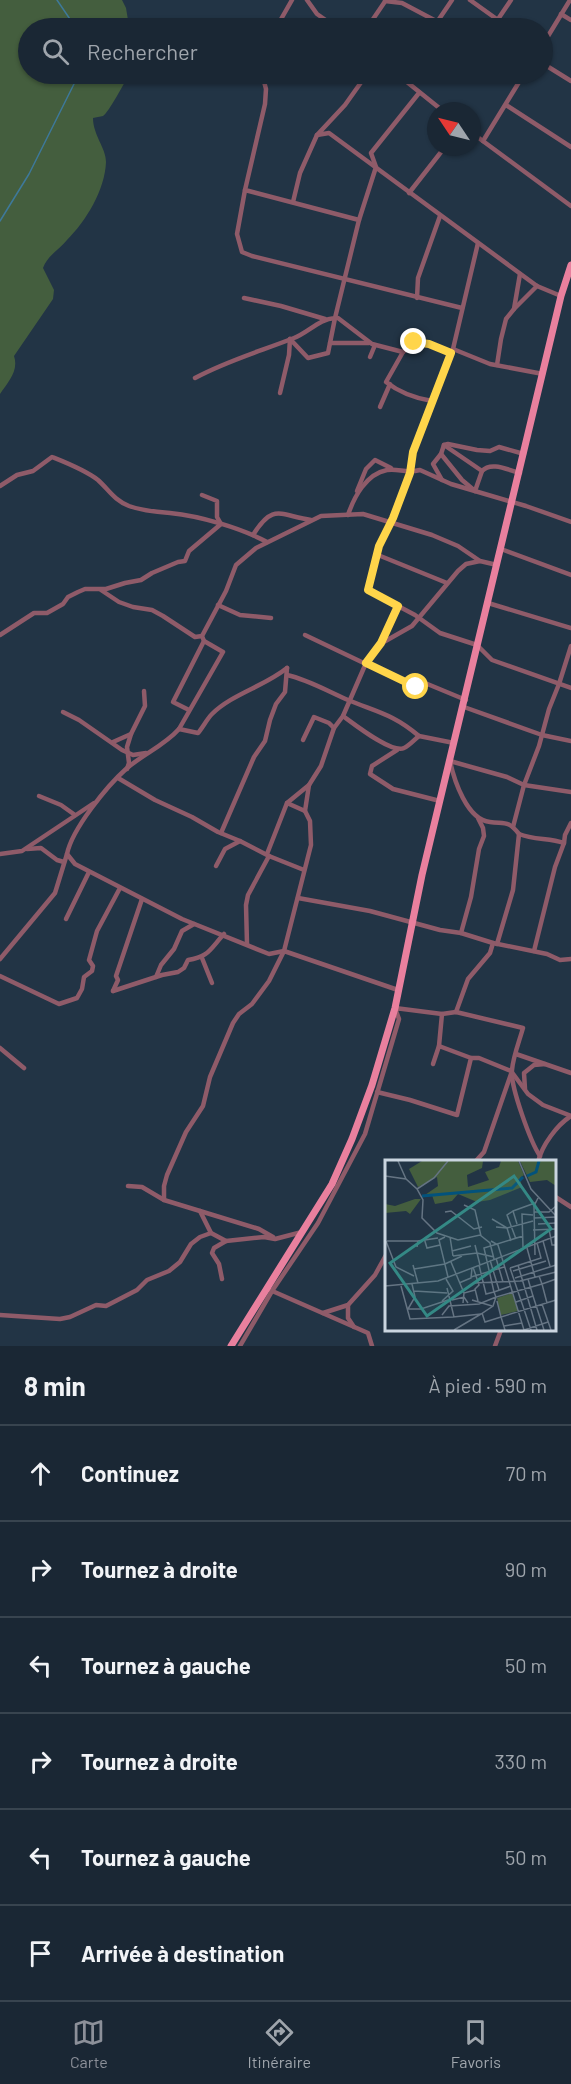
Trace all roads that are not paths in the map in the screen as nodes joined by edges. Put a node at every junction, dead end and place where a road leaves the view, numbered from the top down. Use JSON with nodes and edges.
{"nodes":[{"id":1,"x":292,"y":0,"type":"edge"},
{"id":2,"x":307,"y":0,"type":"edge"},
{"id":3,"x":385,"y":0,"type":"edge"},
{"id":4,"x":452,"y":0,"type":"edge"},
{"id":5,"x":470,"y":0,"type":"edge"},
{"id":6,"x":511,"y":0,"type":"edge"},
{"id":7,"x":570,"y":0,"type":"edge"},
{"id":8,"x":401,"y":2,"type":"edge"},
{"id":9,"x":561,"y":14,"type":"junction"},
{"id":10,"x":282,"y":18,"type":"edge"},
{"id":11,"x":323,"y":18,"type":"edge"},
{"id":12,"x":373,"y":18,"type":"edge"},
{"id":13,"x":431,"y":18,"type":"edge"},
{"id":14,"x":441,"y":18,"type":"edge"},
{"id":15,"x":495,"y":18,"type":"edge"},
{"id":16,"x":499,"y":18,"type":"edge"},
{"id":17,"x":571,"y":20,"type":"edge"},
{"id":18,"x":553,"y":28,"type":"edge"},
{"id":19,"x":553,"y":69,"type":"edge"},
{"id":20,"x":571,"y":81,"type":"edge"},
{"id":21,"x":265,"y":84,"type":"edge"},
{"id":22,"x":360,"y":84,"type":"edge"},
{"id":23,"x":410,"y":84,"type":"edge"},
{"id":24,"x":518,"y":84,"type":"edge"},
{"id":25,"x":419,"y":93,"type":"junction"},
{"id":26,"x":431,"y":102,"type":"edge"},
{"id":27,"x":506,"y":105,"type":"junction"},
{"id":28,"x":317,"y":135,"type":"junction"},
{"id":29,"x":483,"y":141,"type":"joint"},
{"id":30,"x":571,"y":147,"type":"edge"},
{"id":31,"x":438,"y":156,"type":"edge"},
{"id":32,"x":376,"y":167,"type":"junction"},
{"id":33,"x":246,"y":190,"type":"junction"},
{"id":34,"x":409,"y":193,"type":"junction"},
{"id":35,"x":293,"y":202,"type":"junction"},
{"id":36,"x":571,"y":206,"type":"edge"},
{"id":37,"x":440,"y":216,"type":"junction"},
{"id":38,"x":359,"y":220,"type":"junction"},
{"id":39,"x":478,"y":243,"type":"junction"},
{"id":40,"x":570,"y":270,"type":"edge"},
{"id":41,"x":520,"y":274,"type":"junction"},
{"id":42,"x":346,"y":279,"type":"junction"},
{"id":43,"x":537,"y":286,"type":"junction"},
{"id":44,"x":561,"y":296,"type":"junction"},
{"id":45,"x":244,"y":298,"type":"dead end"},
{"id":46,"x":417,"y":298,"type":"junction"},
{"id":47,"x":462,"y":308,"type":"junction"},
{"id":48,"x":514,"y":309,"type":"junction"},
{"id":49,"x":335,"y":318,"type":"junction"},
{"id":50,"x":325,"y":319,"type":"junction"},
{"id":51,"x":290,"y":339,"type":"junction"},
{"id":52,"x":330,"y":343,"type":"junction"},
{"id":53,"x":373,"y":344,"type":"junction"},
{"id":54,"x":452,"y":351,"type":"junction"},
{"id":55,"x":403,"y":352,"type":"junction"},
{"id":56,"x":370,"y":357,"type":"dead end"},
{"id":57,"x":497,"y":365,"type":"junction"},
{"id":58,"x":543,"y":374,"type":"junction"},
{"id":59,"x":195,"y":378,"type":"dead end"},
{"id":60,"x":390,"y":384,"type":"junction"},
{"id":61,"x":280,"y":393,"type":"dead end"},
{"id":62,"x":432,"y":401,"type":"junction"},
{"id":63,"x":380,"y":407,"type":"dead end"},
{"id":64,"x":444,"y":445,"type":"junction"},
{"id":65,"x":441,"y":454,"type":"junction"},
{"id":66,"x":524,"y":454,"type":"junction"},
{"id":67,"x":396,"y":471,"type":"junction"},
{"id":68,"x":482,"y":471,"type":"junction"},
{"id":69,"x":410,"y":473,"type":"junction"},
{"id":70,"x":520,"y":473,"type":"junction"},
{"id":71,"x":442,"y":480,"type":"junction"},
{"id":72,"x":0,"y":486,"type":"edge"},
{"id":73,"x":475,"y":491,"type":"junction"},
{"id":74,"x":202,"y":495,"type":"dead end"},
{"id":75,"x":354,"y":498,"type":"junction"},
{"id":76,"x":512,"y":502,"type":"junction"},
{"id":77,"x":348,"y":515,"type":"junction"},
{"id":78,"x":312,"y":520,"type":"junction"},
{"id":79,"x":571,"y":522,"type":"edge"},
{"id":80,"x":390,"y":523,"type":"junction"},
{"id":81,"x":221,"y":524,"type":"junction"},
{"id":82,"x":253,"y":535,"type":"junction"},
{"id":83,"x":267,"y":542,"type":"junction"},
{"id":84,"x":501,"y":549,"type":"junction"},
{"id":85,"x":378,"y":555,"type":"junction"},
{"id":86,"x":480,"y":561,"type":"junction"},
{"id":87,"x":497,"y":565,"type":"junction"},
{"id":88,"x":571,"y":575,"type":"edge"},
{"id":89,"x":447,"y":583,"type":"junction"},
{"id":90,"x":99,"y":589,"type":"junction"},
{"id":91,"x":488,"y":603,"type":"junction"},
{"id":92,"x":218,"y":605,"type":"junction"},
{"id":93,"x":398,"y":606,"type":"junction"},
{"id":94,"x":271,"y":618,"type":"dead end"},
{"id":95,"x":419,"y":618,"type":"junction"},
{"id":96,"x":571,"y":628,"type":"edge"},
{"id":97,"x":0,"y":635,"type":"edge"},
{"id":98,"x":305,"y":635,"type":"dead end"},
{"id":99,"x":203,"y":638,"type":"junction"},
{"id":100,"x":381,"y":643,"type":"junction"},
{"id":101,"x":477,"y":645,"type":"junction"},
{"id":102,"x":571,"y":646,"type":"edge"},
{"id":103,"x":366,"y":663,"type":"junction"},
{"id":104,"x":287,"y":675,"type":"junction"},
{"id":105,"x":559,"y":684,"type":"junction"},
{"id":106,"x":571,"y":688,"type":"edge"},
{"id":107,"x":144,"y":691,"type":"dead end"},
{"id":108,"x":349,"y":700,"type":"junction"},
{"id":109,"x":465,"y":703,"type":"junction"},
{"id":110,"x":189,"y":710,"type":"junction"},
{"id":111,"x":63,"y":712,"type":"dead end"},
{"id":112,"x":343,"y":716,"type":"junction"},
{"id":113,"x":334,"y":728,"type":"junction"},
{"id":114,"x":178,"y":729,"type":"junction"},
{"id":115,"x":131,"y":734,"type":"junction"},
{"id":116,"x":542,"y":735,"type":"junction"},
{"id":117,"x":418,"y":736,"type":"junction"},
{"id":118,"x":303,"y":740,"type":"dead end"},
{"id":119,"x":571,"y":741,"type":"edge"},
{"id":120,"x":113,"y":742,"type":"junction"},
{"id":121,"x":455,"y":744,"type":"junction"},
{"id":122,"x":397,"y":750,"type":"junction"},
{"id":123,"x":129,"y":753,"type":"junction"},
{"id":124,"x":148,"y":753,"type":"junction"},
{"id":125,"x":450,"y":761,"type":"junction"},
{"id":126,"x":126,"y":769,"type":"junction"},
{"id":127,"x":118,"y":778,"type":"junction"},
{"id":128,"x":524,"y":784,"type":"junction"},
{"id":129,"x":309,"y":785,"type":"junction"},
{"id":130,"x":571,"y":792,"type":"edge"},
{"id":131,"x":39,"y":796,"type":"dead end"},
{"id":132,"x":97,"y":801,"type":"junction"},
{"id":133,"x":440,"y":801,"type":"junction"},
{"id":134,"x":287,"y":803,"type":"junction"},
{"id":135,"x":305,"y":811,"type":"junction"},
{"id":136,"x":75,"y":815,"type":"junction"},
{"id":137,"x":477,"y":816,"type":"junction"},
{"id":138,"x":571,"y":823,"type":"edge"},
{"id":139,"x":513,"y":827,"type":"junction"},
{"id":140,"x":221,"y":833,"type":"junction"},
{"id":141,"x":519,"y":834,"type":"junction"},
{"id":142,"x":571,"y":837,"type":"edge"},
{"id":143,"x":240,"y":841,"type":"junction"},
{"id":144,"x":564,"y":843,"type":"junction"},
{"id":145,"x":22,"y":850,"type":"junction"},
{"id":146,"x":0,"y":854,"type":"edge"},
{"id":147,"x":67,"y":854,"type":"junction"},
{"id":148,"x":268,"y":855,"type":"junction"},
{"id":149,"x":64,"y":862,"type":"junction"},
{"id":150,"x":216,"y":866,"type":"dead end"},
{"id":151,"x":304,"y":870,"type":"junction"},
{"id":152,"x":89,"y":872,"type":"junction"},
{"id":153,"x":120,"y":888,"type":"junction"},
{"id":154,"x":298,"y":898,"type":"junction"},
{"id":155,"x":142,"y":899,"type":"junction"},
{"id":156,"x":66,"y":919,"type":"dead end"},
{"id":157,"x":413,"y":922,"type":"junction"},
{"id":158,"x":194,"y":924,"type":"junction"},
{"id":159,"x":461,"y":933,"type":"junction"},
{"id":160,"x":224,"y":934,"type":"junction"},
{"id":161,"x":495,"y":943,"type":"junction"},
{"id":162,"x":247,"y":944,"type":"junction"},
{"id":163,"x":284,"y":951,"type":"junction"},
{"id":164,"x":534,"y":951,"type":"junction"},
{"id":165,"x":202,"y":958,"type":"junction"},
{"id":166,"x":0,"y":959,"type":"edge"},
{"id":167,"x":571,"y":959,"type":"edge"},
{"id":168,"x":0,"y":976,"type":"edge"},
{"id":169,"x":156,"y":977,"type":"junction"},
{"id":170,"x":212,"y":983,"type":"dead end"},
{"id":171,"x":398,"y":990,"type":"junction"},
{"id":172,"x":395,"y":1008,"type":"junction"},
{"id":173,"x":456,"y":1012,"type":"junction"},
{"id":174,"x":442,"y":1014,"type":"junction"},
{"id":175,"x":439,"y":1046,"type":"junction"},
{"id":176,"x":0,"y":1048,"type":"edge"},
{"id":177,"x":516,"y":1054,"type":"junction"},
{"id":178,"x":471,"y":1058,"type":"junction"},
{"id":179,"x":433,"y":1064,"type":"dead end"},
{"id":180,"x":548,"y":1064,"type":"junction"},
{"id":181,"x":24,"y":1068,"type":"dead end"},
{"id":182,"x":511,"y":1071,"type":"junction"},
{"id":183,"x":571,"y":1073,"type":"edge"},
{"id":184,"x":525,"y":1090,"type":"junction"},
{"id":185,"x":377,"y":1092,"type":"junction"},
{"id":186,"x":560,"y":1112,"type":"junction"},
{"id":187,"x":571,"y":1116,"type":"edge"},
{"id":188,"x":562,"y":1122,"type":"junction"},
{"id":189,"x":539,"y":1159,"type":"edge"},
{"id":190,"x":476,"y":1160,"type":"edge"},
{"id":191,"x":128,"y":1186,"type":"dead end"},
{"id":192,"x":556,"y":1197,"type":"edge"},
{"id":193,"x":164,"y":1200,"type":"junction"},
{"id":194,"x":571,"y":1208,"type":"edge"},
{"id":195,"x":200,"y":1211,"type":"junction"},
{"id":196,"x":302,"y":1232,"type":"junction"},
{"id":197,"x":212,"y":1233,"type":"junction"},
{"id":198,"x":275,"y":1239,"type":"junction"},
{"id":199,"x":226,"y":1241,"type":"junction"},
{"id":200,"x":385,"y":1258,"type":"edge"},
{"id":201,"x":222,"y":1279,"type":"dead end"},
{"id":202,"x":269,"y":1290,"type":"junction"},
{"id":203,"x":348,"y":1305,"type":"junction"},
{"id":204,"x":322,"y":1313,"type":"junction"},
{"id":205,"x":0,"y":1315,"type":"edge"},
{"id":206,"x":354,"y":1327,"type":"junction"},
{"id":207,"x":500,"y":1331,"type":"edge"},
{"id":208,"x":231,"y":1346,"type":"edge"},
{"id":209,"x":240,"y":1346,"type":"edge"},
{"id":210,"x":372,"y":1346,"type":"edge"},
{"id":211,"x":495,"y":1346,"type":"edge"}],
"edges":[{"from":1,"to":10,"type":"street"},
{"from":2,"to":11,"type":"street"},
{"from":3,"to":8,"type":"street"},
{"from":3,"to":12,"type":"street"},
{"from":4,"to":14,"type":"street"},
{"from":5,"to":15,"type":"street"},
{"from":6,"to":16,"type":"street"},
{"from":7,"to":9,"type":"street"},
{"from":8,"to":13,"type":"street"},
{"from":9,"to":17,"type":"street"},
{"from":9,"to":18,"type":"street"},
{"from":19,"to":20,"type":"street"},
{"from":21,"to":33,"type":"street"},
{"from":22,"to":28,"type":"street"},
{"from":23,"to":25,"type":"street"},
{"from":24,"to":27,"type":"street"},
{"from":25,"to":26,"type":"street"},
{"from":25,"to":32,"type":"street"},
{"from":27,"to":29,"type":"street"},
{"from":27,"to":30,"type":"street"},
{"from":28,"to":32,"type":"street"},
{"from":28,"to":35,"type":"street"},
{"from":29,"to":36,"type":"street"},
{"from":31,"to":34,"type":"street"},
{"from":32,"to":34,"type":"street"},
{"from":32,"to":38,"type":"street"},
{"from":33,"to":35,"type":"street"},
{"from":33,"to":42,"type":"street"},
{"from":34,"to":37,"type":"street"},
{"from":35,"to":38,"type":"street"},
{"from":37,"to":39,"type":"street"},
{"from":37,"to":46,"type":"street"},
{"from":38,"to":42,"type":"street"},
{"from":39,"to":41,"type":"street"},
{"from":39,"to":47,"type":"street"},
{"from":40,"to":44,"type":"main road"},
{"from":41,"to":43,"type":"street"},
{"from":41,"to":48,"type":"street"},
{"from":42,"to":46,"type":"street"},
{"from":42,"to":49,"type":"street"},
{"from":43,"to":44,"type":"street"},
{"from":43,"to":48,"type":"street"},
{"from":44,"to":58,"type":"main road"},
{"from":45,"to":50,"type":"street"},
{"from":46,"to":47,"type":"street"},
{"from":47,"to":54,"type":"street"},
{"from":48,"to":57,"type":"street"},
{"from":49,"to":50,"type":"street"},
{"from":49,"to":52,"type":"street"},
{"from":49,"to":53,"type":"street"},
{"from":50,"to":51,"type":"street"},
{"from":51,"to":52,"type":"street"},
{"from":51,"to":59,"type":"street"},
{"from":51,"to":61,"type":"street"},
{"from":52,"to":53,"type":"street"},
{"from":53,"to":55,"type":"street"},
{"from":53,"to":56,"type":"street"},
{"from":54,"to":55,"type":"street"},
{"from":54,"to":57,"type":"street"},
{"from":54,"to":62,"type":"street"},
{"from":55,"to":60,"type":"street"},
{"from":57,"to":58,"type":"street"},
{"from":58,"to":66,"type":"main road"},
{"from":60,"to":62,"type":"street"},
{"from":60,"to":63,"type":"street"},
{"from":62,"to":69,"type":"street"},
{"from":64,"to":65,"type":"street"},
{"from":64,"to":66,"type":"street"},
{"from":64,"to":68,"type":"street"},
{"from":65,"to":71,"type":"street"},
{"from":65,"to":73,"type":"street"},
{"from":66,"to":70,"type":"main road"},
{"from":67,"to":69,"type":"street"},
{"from":67,"to":75,"type":"street"},
{"from":67,"to":75,"type":"street"},
{"from":68,"to":70,"type":"street"},
{"from":68,"to":73,"type":"street"},
{"from":69,"to":71,"type":"street"},
{"from":69,"to":80,"type":"street"},
{"from":70,"to":76,"type":"main road"},
{"from":71,"to":73,"type":"street"},
{"from":72,"to":81,"type":"street"},
{"from":73,"to":76,"type":"street"},
{"from":74,"to":81,"type":"street"},
{"from":75,"to":77,"type":"street"},
{"from":76,"to":79,"type":"street"},
{"from":76,"to":84,"type":"main road"},
{"from":77,"to":78,"type":"street"},
{"from":77,"to":80,"type":"street"},
{"from":78,"to":82,"type":"street"},
{"from":78,"to":83,"type":"street"},
{"from":80,"to":85,"type":"street"},
{"from":80,"to":86,"type":"street"},
{"from":81,"to":82,"type":"street"},
{"from":81,"to":90,"type":"street"},
{"from":82,"to":83,"type":"street"},
{"from":83,"to":92,"type":"street"},
{"from":84,"to":87,"type":"main road"},
{"from":84,"to":88,"type":"street"},
{"from":85,"to":89,"type":"street"},
{"from":85,"to":93,"type":"street"},
{"from":86,"to":87,"type":"street"},
{"from":86,"to":89,"type":"street"},
{"from":87,"to":91,"type":"main road"},
{"from":89,"to":95,"type":"street"},
{"from":90,"to":97,"type":"street"},
{"from":90,"to":99,"type":"street"},
{"from":91,"to":96,"type":"street"},
{"from":91,"to":101,"type":"main road"},
{"from":92,"to":94,"type":"street"},
{"from":92,"to":99,"type":"street"},
{"from":93,"to":95,"type":"street"},
{"from":93,"to":100,"type":"street"},
{"from":95,"to":100,"type":"street"},
{"from":95,"to":101,"type":"street"},
{"from":98,"to":103,"type":"street"},
{"from":99,"to":110,"type":"street"},
{"from":99,"to":110,"type":"street"},
{"from":100,"to":103,"type":"street"},
{"from":101,"to":105,"type":"street"},
{"from":101,"to":109,"type":"main road"},
{"from":102,"to":105,"type":"street"},
{"from":103,"to":108,"type":"street"},
{"from":103,"to":109,"type":"street"},
{"from":104,"to":108,"type":"street"},
{"from":104,"to":114,"type":"street"},
{"from":104,"to":140,"type":"street"},
{"from":105,"to":106,"type":"street"},
{"from":105,"to":116,"type":"street"},
{"from":107,"to":115,"type":"street"},
{"from":108,"to":112,"type":"street"},
{"from":108,"to":117,"type":"street"},
{"from":109,"to":116,"type":"street"},
{"from":109,"to":121,"type":"main road"},
{"from":110,"to":114,"type":"street"},
{"from":111,"to":120,"type":"street"},
{"from":112,"to":113,"type":"street"},
{"from":112,"to":122,"type":"street"},
{"from":113,"to":118,"type":"street"},
{"from":113,"to":129,"type":"street"},
{"from":114,"to":124,"type":"street"},
{"from":115,"to":120,"type":"street"},
{"from":115,"to":123,"type":"street"},
{"from":116,"to":119,"type":"street"},
{"from":116,"to":128,"type":"street"},
{"from":117,"to":121,"type":"street"},
{"from":117,"to":122,"type":"street"},
{"from":120,"to":123,"type":"street"},
{"from":121,"to":125,"type":"main road"},
{"from":122,"to":133,"type":"street"},
{"from":123,"to":124,"type":"street"},
{"from":123,"to":126,"type":"street"},
{"from":124,"to":126,"type":"street"},
{"from":125,"to":128,"type":"street"},
{"from":125,"to":133,"type":"main road"},
{"from":125,"to":137,"type":"street"},
{"from":126,"to":127,"type":"street"},
{"from":127,"to":132,"type":"street"},
{"from":127,"to":140,"type":"street"},
{"from":128,"to":130,"type":"street"},
{"from":128,"to":139,"type":"street"},
{"from":129,"to":134,"type":"street"},
{"from":129,"to":135,"type":"street"},
{"from":131,"to":136,"type":"street"},
{"from":132,"to":136,"type":"street"},
{"from":132,"to":147,"type":"street"},
{"from":133,"to":157,"type":"main road"},
{"from":134,"to":135,"type":"street"},
{"from":134,"to":148,"type":"street"},
{"from":135,"to":151,"type":"street"},
{"from":136,"to":145,"type":"street"},
{"from":137,"to":139,"type":"street"},
{"from":137,"to":159,"type":"street"},
{"from":138,"to":144,"type":"street"},
{"from":139,"to":141,"type":"street"},
{"from":140,"to":143,"type":"street"},
{"from":141,"to":144,"type":"street"},
{"from":141,"to":161,"type":"street"},
{"from":142,"to":144,"type":"street"},
{"from":143,"to":148,"type":"street"},
{"from":143,"to":150,"type":"street"},
{"from":144,"to":164,"type":"street"},
{"from":145,"to":146,"type":"street"},
{"from":145,"to":149,"type":"street"},
{"from":147,"to":149,"type":"street"},
{"from":147,"to":152,"type":"street"},
{"from":148,"to":151,"type":"street"},
{"from":148,"to":162,"type":"street"},
{"from":149,"to":166,"type":"street"},
{"from":151,"to":154,"type":"street"},
{"from":152,"to":153,"type":"street"},
{"from":152,"to":156,"type":"street"},
{"from":153,"to":155,"type":"street"},
{"from":153,"to":168,"type":"street"},
{"from":154,"to":157,"type":"street"},
{"from":154,"to":163,"type":"street"},
{"from":155,"to":158,"type":"street"},
{"from":155,"to":169,"type":"street"},
{"from":157,"to":159,"type":"street"},
{"from":157,"to":171,"type":"main road"},
{"from":158,"to":160,"type":"street"},
{"from":158,"to":169,"type":"street"},
{"from":159,"to":161,"type":"street"},
{"from":160,"to":162,"type":"street"},
{"from":160,"to":165,"type":"street"},
{"from":161,"to":164,"type":"street"},
{"from":161,"to":173,"type":"street"},
{"from":162,"to":163,"type":"street"},
{"from":163,"to":171,"type":"street"},
{"from":163,"to":193,"type":"street"},
{"from":164,"to":167,"type":"street"},
{"from":165,"to":169,"type":"street"},
{"from":165,"to":170,"type":"street"},
{"from":171,"to":172,"type":"main road"},
{"from":172,"to":174,"type":"street"},
{"from":172,"to":185,"type":"street"},
{"from":172,"to":196,"type":"main road"},
{"from":173,"to":174,"type":"street"},
{"from":173,"to":177,"type":"street"},
{"from":174,"to":175,"type":"street"},
{"from":175,"to":178,"type":"street"},
{"from":175,"to":179,"type":"street"},
{"from":176,"to":181,"type":"street"},
{"from":177,"to":180,"type":"street"},
{"from":177,"to":182,"type":"street"},
{"from":178,"to":182,"type":"street"},
{"from":178,"to":185,"type":"street"},
{"from":180,"to":183,"type":"street"},
{"from":180,"to":184,"type":"street"},
{"from":182,"to":184,"type":"street"},
{"from":182,"to":189,"type":"street"},
{"from":182,"to":190,"type":"street"},
{"from":184,"to":186,"type":"street"},
{"from":185,"to":202,"type":"street"},
{"from":186,"to":187,"type":"street"},
{"from":186,"to":188,"type":"street"},
{"from":187,"to":188,"type":"street"},
{"from":188,"to":189,"type":"street"},
{"from":191,"to":193,"type":"street"},
{"from":192,"to":194,"type":"street"},
{"from":193,"to":195,"type":"street"},
{"from":195,"to":197,"type":"street"},
{"from":195,"to":198,"type":"street"},
{"from":196,"to":198,"type":"street"},
{"from":196,"to":202,"type":"main road"},
{"from":197,"to":199,"type":"street"},
{"from":197,"to":205,"type":"street"},
{"from":198,"to":199,"type":"street"},
{"from":199,"to":201,"type":"street"},
{"from":200,"to":203,"type":"street"},
{"from":202,"to":204,"type":"street"},
{"from":202,"to":208,"type":"main road"},
{"from":202,"to":209,"type":"street"},
{"from":203,"to":204,"type":"street"},
{"from":203,"to":206,"type":"street"},
{"from":204,"to":206,"type":"street"},
{"from":206,"to":210,"type":"street"},
{"from":207,"to":211,"type":"street"}]}
